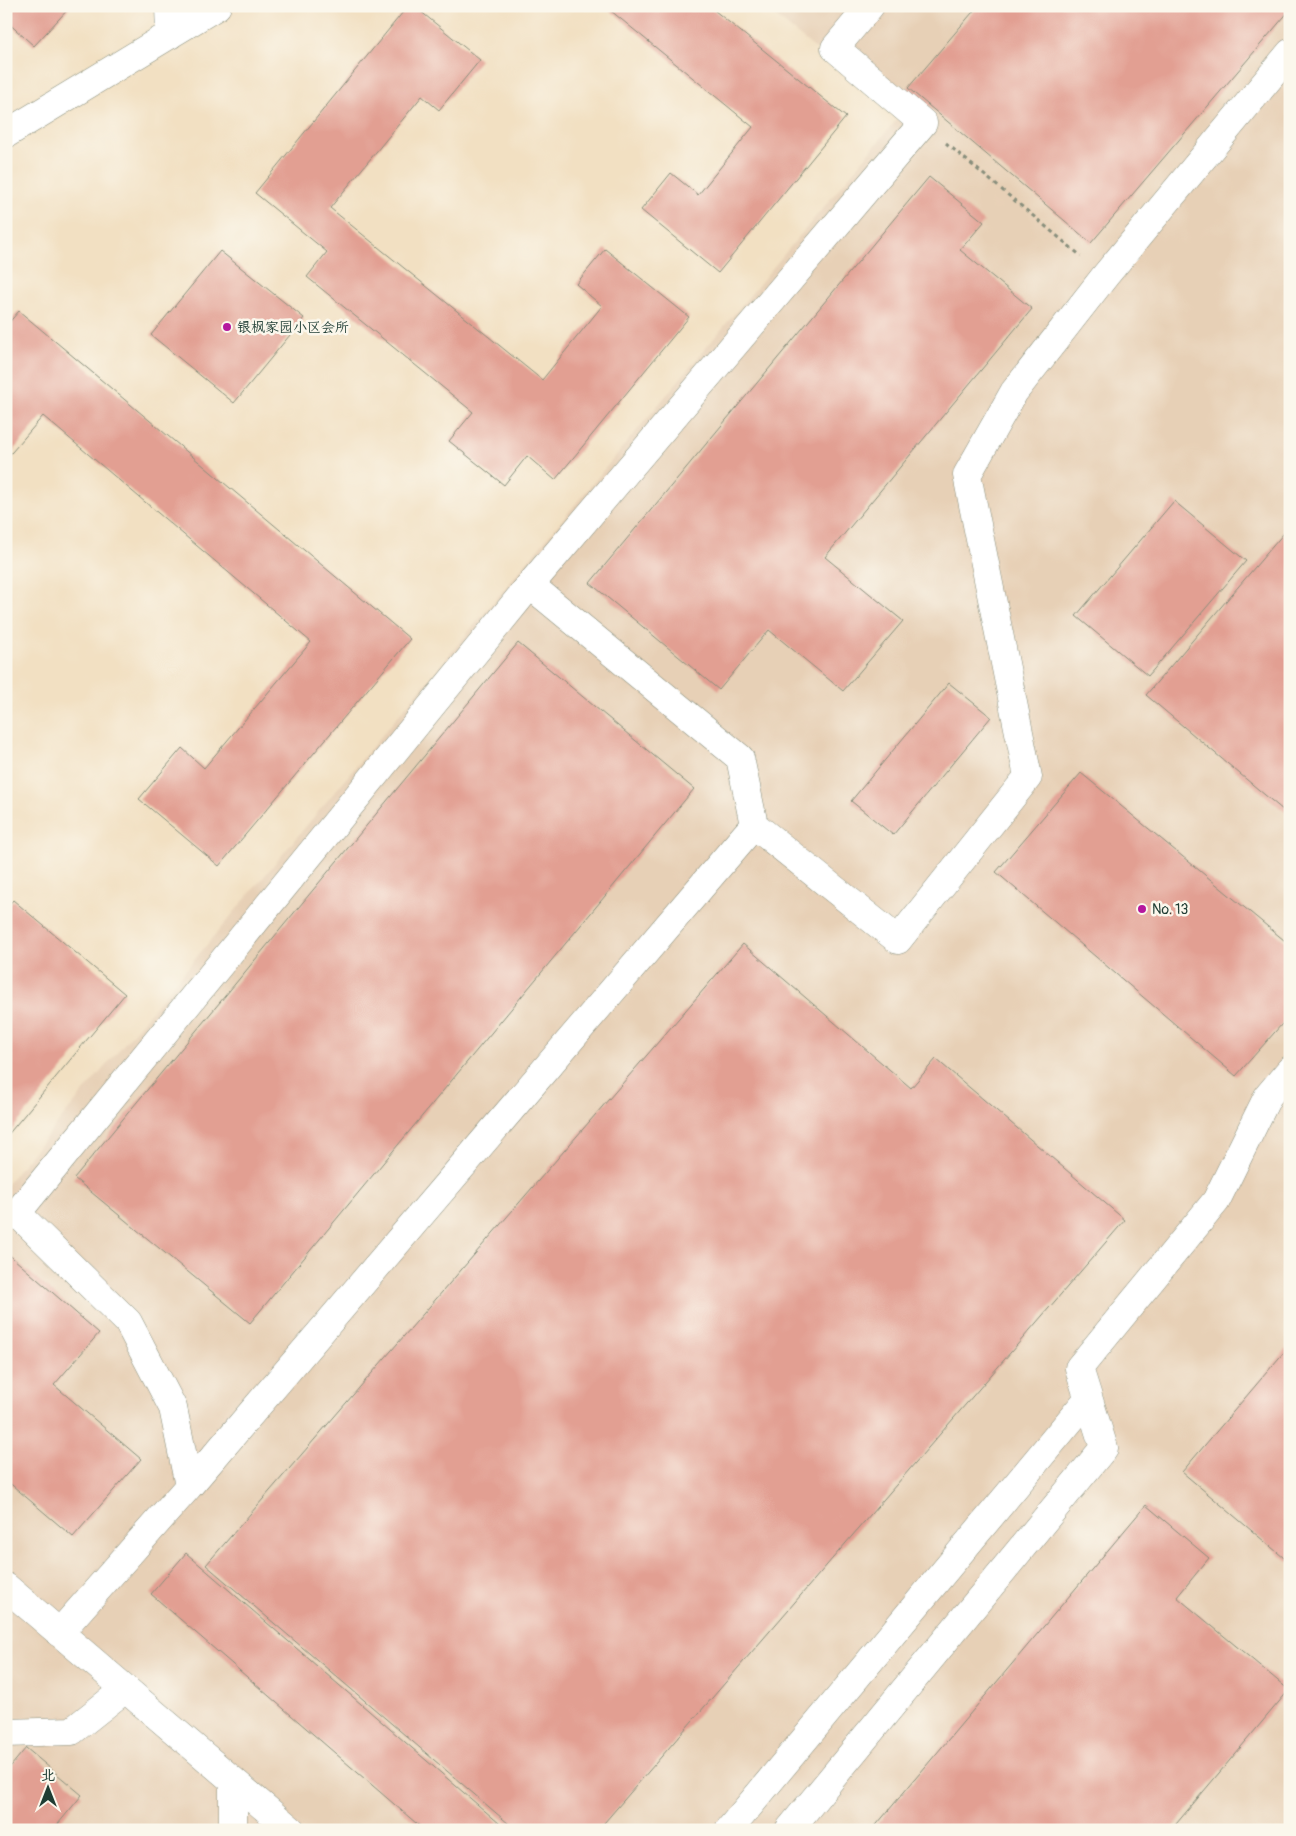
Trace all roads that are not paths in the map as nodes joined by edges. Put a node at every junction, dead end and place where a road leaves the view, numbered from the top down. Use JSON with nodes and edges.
{"nodes":[{"id":1,"x":169,"y":6,"type":"edge"},
{"id":2,"x":217,"y":6,"type":"edge"},
{"id":3,"x":870,"y":6,"type":"edge"},
{"id":4,"x":170,"y":35,"type":"junction"},
{"id":5,"x":1290,"y":52,"type":"edge"},
{"id":6,"x":6,"y":134,"type":"edge"},
{"id":7,"x":530,"y":585,"type":"junction"},
{"id":8,"x":754,"y":825,"type":"junction"},
{"id":9,"x":1290,"y":1070,"type":"edge"},
{"id":10,"x":1088,"y":1399,"type":"junction"},
{"id":11,"x":189,"y":1486,"type":"junction"},
{"id":12,"x":6,"y":1587,"type":"edge"},
{"id":13,"x":59,"y":1633,"type":"junction"},
{"id":14,"x":125,"y":1689,"type":"junction"},
{"id":15,"x":6,"y":1733,"type":"edge"},
{"id":16,"x":233,"y":1781,"type":"junction"},
{"id":17,"x":233,"y":1830,"type":"edge"},
{"id":18,"x":291,"y":1830,"type":"edge"},
{"id":19,"x":729,"y":1830,"type":"edge"},
{"id":20,"x":789,"y":1830,"type":"edge"}],
"edges":[{"from":1,"to":4,"type":"street"},
{"from":2,"to":4,"type":"street"},
{"from":3,"to":7,"type":"street"},
{"from":4,"to":6,"type":"street"},
{"from":5,"to":8,"type":"street"},
{"from":7,"to":8,"type":"street"},
{"from":7,"to":11,"type":"street"},
{"from":8,"to":11,"type":"street"},
{"from":9,"to":10,"type":"street"},
{"from":10,"to":19,"type":"street"},
{"from":10,"to":20,"type":"street"},
{"from":11,"to":13,"type":"street"},
{"from":12,"to":13,"type":"street"},
{"from":13,"to":14,"type":"street"},
{"from":14,"to":15,"type":"street"},
{"from":14,"to":16,"type":"street"},
{"from":16,"to":17,"type":"street"},
{"from":16,"to":18,"type":"street"}]}
